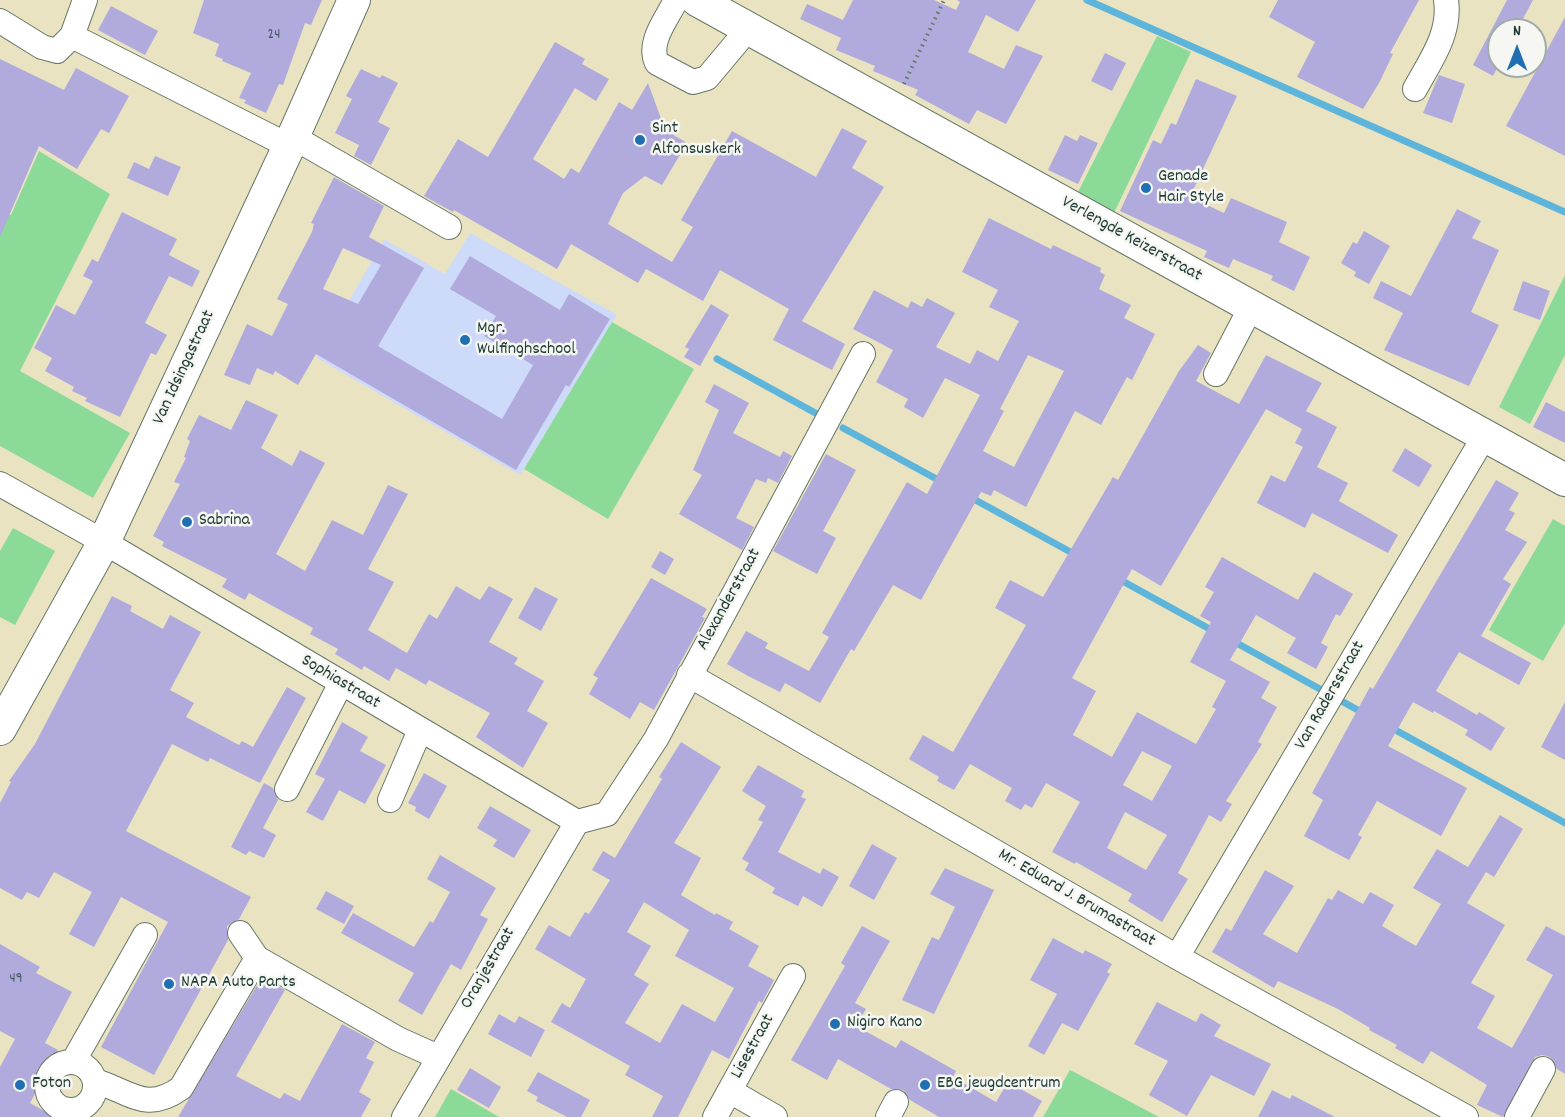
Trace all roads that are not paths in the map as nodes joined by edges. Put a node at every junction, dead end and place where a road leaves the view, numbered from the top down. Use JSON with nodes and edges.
{"nodes":[{"id":1,"x":85,"y":0,"type":"edge"},
{"id":2,"x":354,"y":0,"type":"edge"},
{"id":3,"x":676,"y":0,"type":"edge"},
{"id":4,"x":697,"y":0,"type":"edge"},
{"id":5,"x":1446,"y":0,"type":"edge"},
{"id":6,"x":0,"y":21,"type":"edge"},
{"id":7,"x":749,"y":28,"type":"junction"},
{"id":8,"x":72,"y":36,"type":"junction"},
{"id":9,"x":1414,"y":89,"type":"dead end"},
{"id":10,"x":291,"y":141,"type":"junction"},
{"id":11,"x":450,"y":227,"type":"dead end"},
{"id":12,"x":1251,"y":306,"type":"junction"},
{"id":13,"x":863,"y":354,"type":"dead end"},
{"id":14,"x":1216,"y":374,"type":"dead end"},
{"id":15,"x":1485,"y":435,"type":"junction"},
{"id":16,"x":1565,"y":480,"type":"edge"},
{"id":17,"x":0,"y":484,"type":"edge"},
{"id":18,"x":104,"y":542,"type":"junction"},
{"id":19,"x":689,"y":675,"type":"junction"},
{"id":20,"x":341,"y":683,"type":"junction"},
{"id":21,"x":8,"y":696,"type":"edge"},
{"id":22,"x":0,"y":729,"type":"edge"},
{"id":23,"x":420,"y":730,"type":"junction"},
{"id":24,"x":287,"y":789,"type":"dead end"},
{"id":25,"x":390,"y":800,"type":"dead end"},
{"id":26,"x":576,"y":822,"type":"junction"},
{"id":27,"x":240,"y":933,"type":"dead end"},
{"id":28,"x":145,"y":935,"type":"dead end"},
{"id":29,"x":1177,"y":957,"type":"junction"},
{"id":30,"x":257,"y":958,"type":"junction"},
{"id":31,"x":793,"y":976,"type":"dead end"},
{"id":32,"x":438,"y":1057,"type":"junction"},
{"id":33,"x":73,"y":1062,"type":"junction"},
{"id":34,"x":1543,"y":1069,"type":"dead end"},
{"id":35,"x":95,"y":1082,"type":"junction"},
{"id":36,"x":730,"y":1091,"type":"junction"},
{"id":37,"x":75,"y":1113,"type":"edge"},
{"id":38,"x":404,"y":1117,"type":"edge"},
{"id":39,"x":715,"y":1117,"type":"edge"},
{"id":40,"x":775,"y":1117,"type":"edge"},
{"id":41,"x":1466,"y":1117,"type":"edge"},
{"id":42,"x":1517,"y":1117,"type":"edge"}],
"edges":[{"from":1,"to":8,"type":"street"},
{"from":2,"to":10,"type":"main road","name":"Van Idsingastraat"},
{"from":3,"to":7,"type":"street"},
{"from":4,"to":7,"type":"main road","name":"Verlengde Keizerstraat"},
{"from":5,"to":9,"type":"street"},
{"from":6,"to":8,"type":"street"},
{"from":7,"to":12,"type":"main road","name":"Verlengde Keizerstraat"},
{"from":8,"to":10,"type":"street"},
{"from":10,"to":11,"type":"street"},
{"from":10,"to":18,"type":"main road","name":"Van Idsingastraat"},
{"from":12,"to":14,"type":"street"},
{"from":12,"to":15,"type":"main road","name":"Verlengde Keizerstraat"},
{"from":13,"to":19,"type":"street","name":"Alexanderstraat"},
{"from":15,"to":16,"type":"main road","name":"Verlengde Keizerstraat"},
{"from":15,"to":29,"type":"street","name":"Van Radersstraat"},
{"from":17,"to":18,"type":"street","name":"Sophiastraat"},
{"from":18,"to":20,"type":"street","name":"Sophiastraat"},
{"from":18,"to":21,"type":"main road","name":"Van Idsingastraat"},
{"from":19,"to":26,"type":"street","name":"Alexanderstraat"},
{"from":19,"to":29,"type":"street","name":"Mr. Eduard J. Brumastraat"},
{"from":20,"to":23,"type":"street","name":"Sophiastraat"},
{"from":20,"to":24,"type":"street"},
{"from":21,"to":22,"type":"main road","name":"Van Idsingastraat"},
{"from":23,"to":25,"type":"street"},
{"from":23,"to":26,"type":"street","name":"Sophiastraat"},
{"from":26,"to":32,"type":"street","name":"Oranjestraat"},
{"from":27,"to":30,"type":"street"},
{"from":28,"to":33,"type":"street"},
{"from":29,"to":41,"type":"street","name":"Mr. Eduard J. Brumastraat"},
{"from":30,"to":32,"type":"street"},
{"from":30,"to":35,"type":"street"},
{"from":31,"to":36,"type":"street","name":"Lisestraat"},
{"from":32,"to":38,"type":"street","name":"Oranjestraat"},
{"from":33,"to":35,"type":"street"},
{"from":33,"to":37,"type":"street"},
{"from":34,"to":42,"type":"street"},
{"from":35,"to":37,"type":"street"},
{"from":36,"to":39,"type":"street","name":"Lisestraat"},
{"from":36,"to":40,"type":"street"}]}
